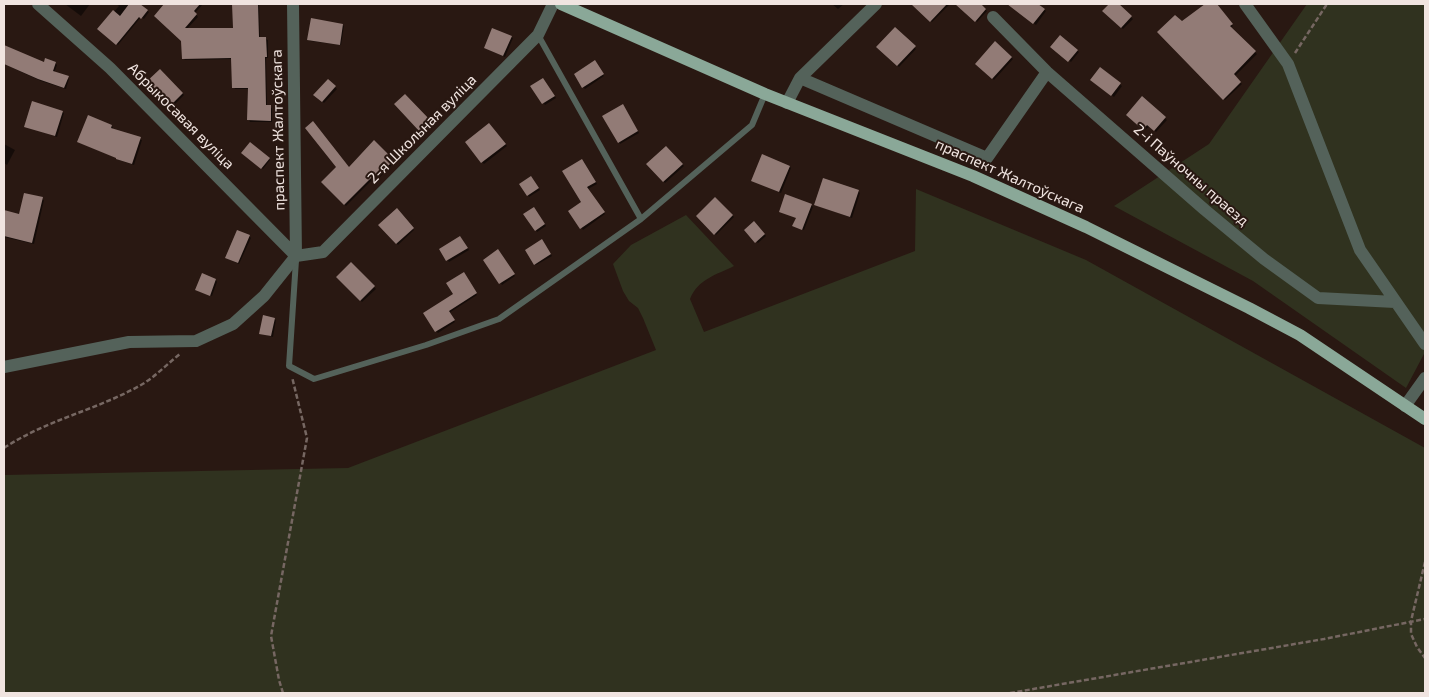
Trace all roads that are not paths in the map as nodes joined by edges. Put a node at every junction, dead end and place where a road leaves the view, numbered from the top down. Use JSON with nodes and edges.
{"nodes":[{"id":1,"x":38,"y":4,"type":"edge"},
{"id":2,"x":293,"y":4,"type":"edge"},
{"id":3,"x":553,"y":4,"type":"edge"},
{"id":4,"x":561,"y":4,"type":"edge"},
{"id":5,"x":876,"y":4,"type":"edge"},
{"id":6,"x":1245,"y":4,"type":"edge"},
{"id":7,"x":582,"y":8,"type":"edge"},
{"id":8,"x":993,"y":17,"type":"dead end"},
{"id":9,"x":538,"y":35,"type":"junction"},
{"id":10,"x":1047,"y":72,"type":"junction"},
{"id":11,"x":800,"y":78,"type":"junction"},
{"id":12,"x":765,"y":94,"type":"junction"},
{"id":13,"x":787,"y":103,"type":"junction"},
{"id":14,"x":641,"y":219,"type":"junction"},
{"id":15,"x":296,"y":256,"type":"junction"},
{"id":16,"x":1395,"y":302,"type":"junction"},
{"id":17,"x":1425,"y":344,"type":"edge"},
{"id":18,"x":4,"y":367,"type":"edge"},
{"id":19,"x":1425,"y":378,"type":"edge"},
{"id":20,"x":1405,"y":406,"type":"junction"},
{"id":21,"x":1425,"y":419,"type":"edge"}],
"edges":[{"from":1,"to":15,"type":"street","name":"Абрыкосавая вуліца"},
{"from":2,"to":15,"type":"street","name":"праспект Жалтоўскага"},
{"from":3,"to":9,"type":"street","name":"2-я Школьная вуліца"},
{"from":4,"to":7,"type":"main road","name":"праспект Жалтоўскага"},
{"from":5,"to":11,"type":"street"},
{"from":6,"to":16,"type":"street"},
{"from":7,"to":12,"type":"main road","name":"праспект Жалтоўскага"},
{"from":8,"to":10,"type":"street","name":"2-і Паўночны праезд"},
{"from":9,"to":14,"type":"lane"},
{"from":9,"to":15,"type":"street","name":"2-я Школьная вуліца"},
{"from":10,"to":11,"type":"street"},
{"from":10,"to":16,"type":"street","name":"2-і Паўночны праезд"},
{"from":11,"to":13,"type":"street"},
{"from":12,"to":13,"type":"main road","name":"праспект Жалтоўскага"},
{"from":12,"to":14,"type":"lane"},
{"from":13,"to":20,"type":"main road","name":"праспект Жалтоўскага"},
{"from":14,"to":15,"type":"lane"},
{"from":15,"to":18,"type":"street"},
{"from":16,"to":17,"type":"street"},
{"from":19,"to":20,"type":"street"},
{"from":20,"to":21,"type":"main road","name":"праспект Жалтоўскага"}]}
